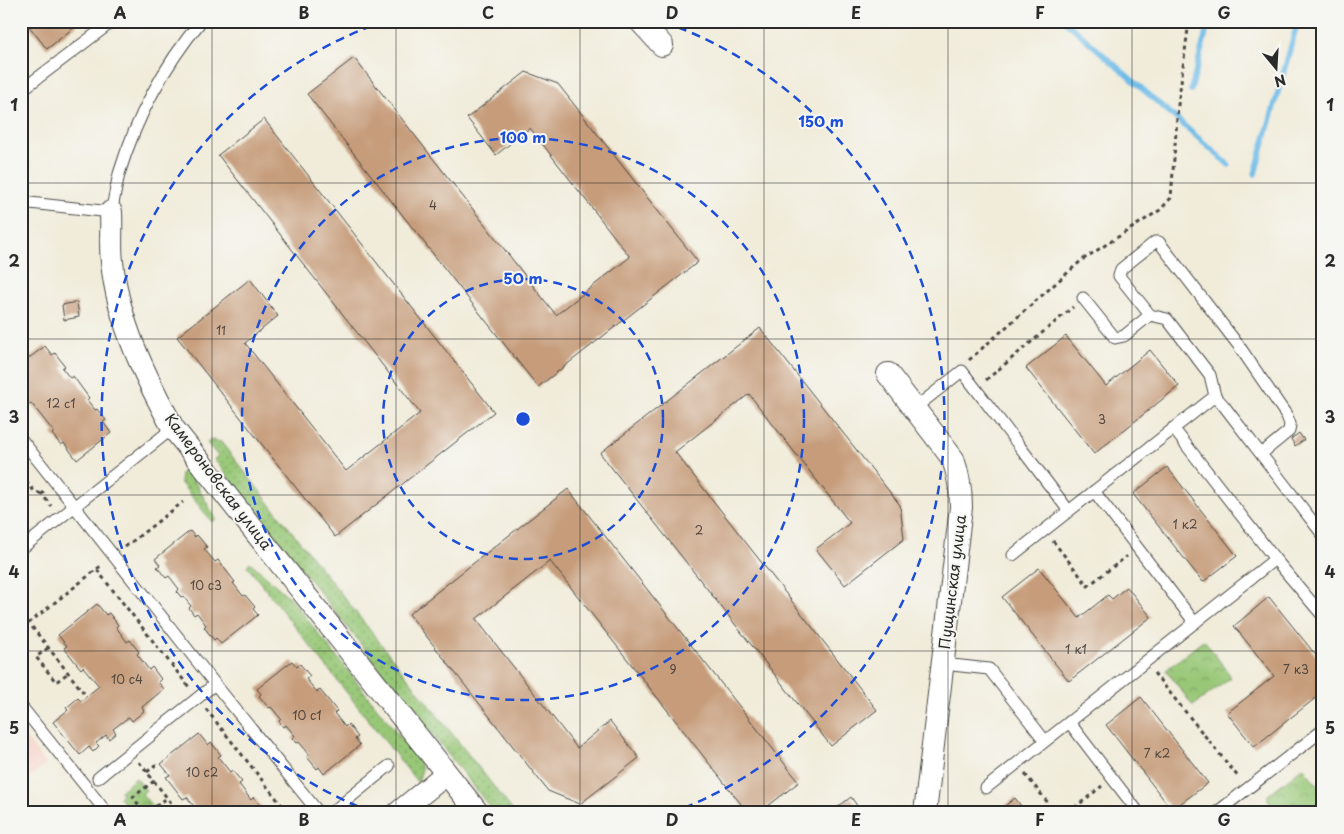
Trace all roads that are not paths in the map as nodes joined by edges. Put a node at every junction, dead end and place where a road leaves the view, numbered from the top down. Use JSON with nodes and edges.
{"nodes":[{"id":1,"x":113,"y":21,"type":"edge"},
{"id":2,"x":201,"y":21,"type":"edge"},
{"id":3,"x":640,"y":21,"type":"edge"},
{"id":4,"x":662,"y":45,"type":"dead end"},
{"id":5,"x":23,"y":85,"type":"edge"},
{"id":6,"x":21,"y":202,"type":"edge"},
{"id":7,"x":112,"y":212,"type":"junction"},
{"id":8,"x":1083,"y":298,"type":"road end"},
{"id":9,"x":1150,"y":316,"type":"junction"},
{"id":10,"x":888,"y":374,"type":"dead end"},
{"id":11,"x":1214,"y":396,"type":"junction"},
{"id":12,"x":915,"y":408,"type":"junction"},
{"id":13,"x":173,"y":428,"type":"junction"},
{"id":14,"x":1173,"y":428,"type":"junction"},
{"id":15,"x":21,"y":439,"type":"edge"},
{"id":16,"x":1261,"y":454,"type":"junction"},
{"id":17,"x":1094,"y":491,"type":"junction"},
{"id":18,"x":75,"y":506,"type":"junction"},
{"id":19,"x":1069,"y":511,"type":"junction"},
{"id":20,"x":1323,"y":535,"type":"edge"},
{"id":21,"x":21,"y":549,"type":"edge"},
{"id":22,"x":1013,"y":555,"type":"dead end"},
{"id":23,"x":1275,"y":559,"type":"junction"},
{"id":24,"x":1323,"y":616,"type":"edge"},
{"id":25,"x":1195,"y":623,"type":"junction"},
{"id":26,"x":943,"y":664,"type":"junction"},
{"id":27,"x":215,"y":684,"type":"junction"},
{"id":28,"x":21,"y":706,"type":"edge"},
{"id":29,"x":1069,"y":722,"type":"junction"},
{"id":30,"x":1323,"y":730,"type":"edge"},
{"id":31,"x":1045,"y":742,"type":"junction"},
{"id":32,"x":389,"y":766,"type":"dead end"},
{"id":33,"x":446,"y":774,"type":"junction"},
{"id":34,"x":98,"y":778,"type":"dead end"},
{"id":35,"x":928,"y":788,"type":"junction"},
{"id":36,"x":986,"y":788,"type":"dead end"},
{"id":37,"x":106,"y":813,"type":"edge"},
{"id":38,"x":319,"y":813,"type":"edge"},
{"id":39,"x":331,"y":813,"type":"edge"},
{"id":40,"x":398,"y":813,"type":"edge"},
{"id":41,"x":478,"y":813,"type":"edge"},
{"id":42,"x":916,"y":813,"type":"edge"},
{"id":43,"x":925,"y":813,"type":"edge"},
{"id":44,"x":1139,"y":813,"type":"edge"},
{"id":45,"x":1216,"y":813,"type":"edge"}],
"edges":[{"from":1,"to":5,"type":"lane"},
{"from":2,"to":7,"type":"lane","name":"Камероновская улица"},
{"from":3,"to":4,"type":"street"},
{"from":6,"to":7,"type":"lane"},
{"from":7,"to":13,"type":"street","name":"Камероновская улица"},
{"from":8,"to":9,"type":"lane"},
{"from":9,"to":11,"type":"lane"},
{"from":9,"to":16,"type":"lane"},
{"from":10,"to":12,"type":"street","name":"Пущинская улица"},
{"from":11,"to":14,"type":"lane"},
{"from":11,"to":16,"type":"lane"},
{"from":12,"to":19,"type":"lane"},
{"from":12,"to":26,"type":"street","name":"Пущинская улица"},
{"from":13,"to":18,"type":"lane"},
{"from":13,"to":33,"type":"street","name":"Камероновская улица"},
{"from":14,"to":17,"type":"lane"},
{"from":14,"to":23,"type":"lane"},
{"from":15,"to":18,"type":"lane"},
{"from":16,"to":20,"type":"lane"},
{"from":17,"to":19,"type":"lane"},
{"from":17,"to":25,"type":"lane"},
{"from":18,"to":21,"type":"lane"},
{"from":18,"to":27,"type":"lane"},
{"from":19,"to":22,"type":"lane"},
{"from":23,"to":24,"type":"lane"},
{"from":23,"to":25,"type":"lane"},
{"from":25,"to":29,"type":"lane"},
{"from":26,"to":31,"type":"lane"},
{"from":26,"to":35,"type":"street","name":"Пущинская улица"},
{"from":27,"to":34,"type":"lane"},
{"from":27,"to":38,"type":"lane"},
{"from":28,"to":37,"type":"lane"},
{"from":29,"to":31,"type":"lane"},
{"from":29,"to":44,"type":"lane"},
{"from":30,"to":45,"type":"lane"},
{"from":31,"to":36,"type":"lane"},
{"from":32,"to":39,"type":"lane"},
{"from":33,"to":40,"type":"street"},
{"from":33,"to":41,"type":"street","name":"Камероновская улица"},
{"from":35,"to":42,"type":"street"},
{"from":35,"to":43,"type":"street","name":"Пущинская улица"}]}
